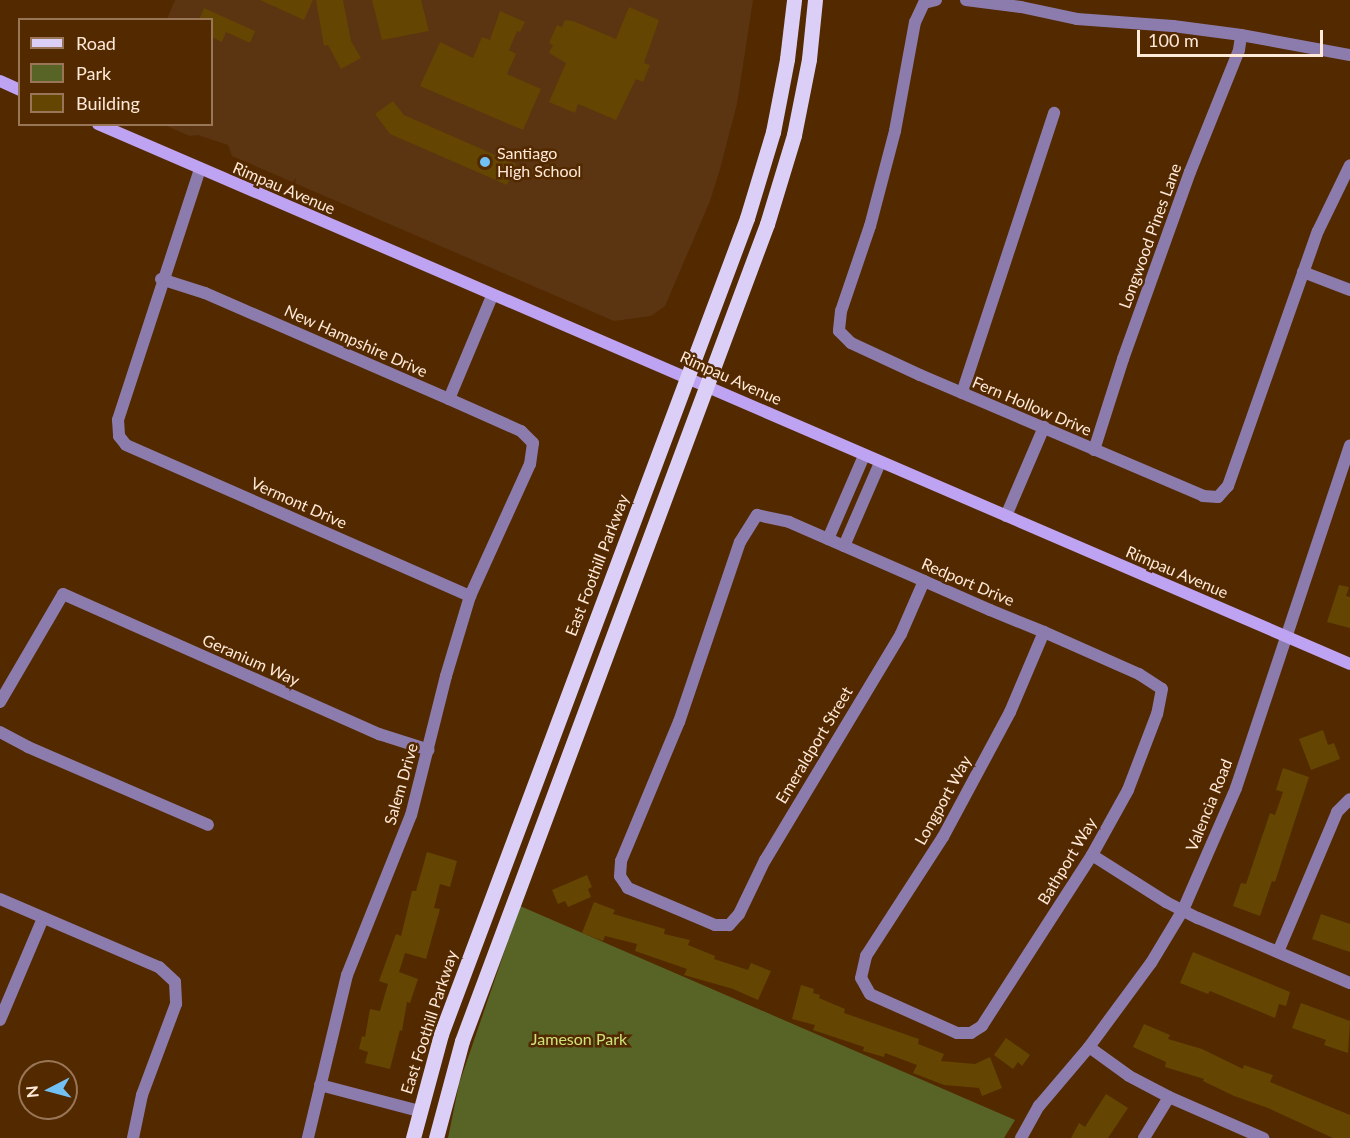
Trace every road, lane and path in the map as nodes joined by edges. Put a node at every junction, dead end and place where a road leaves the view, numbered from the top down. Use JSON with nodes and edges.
{"nodes":[{"id":1,"x":794,"y":0,"type":"edge"},
{"id":2,"x":815,"y":0,"type":"edge"},
{"id":3,"x":966,"y":0,"type":"edge"},
{"id":4,"x":930,"y":1,"type":"edge"},
{"id":5,"x":1241,"y":34,"type":"junction"},
{"id":6,"x":1350,"y":56,"type":"edge"},
{"id":7,"x":0,"y":81,"type":"edge"},
{"id":8,"x":18,"y":89,"type":"edge"},
{"id":9,"x":1054,"y":113,"type":"dead end"},
{"id":10,"x":103,"y":126,"type":"edge"},
{"id":11,"x":1350,"y":165,"type":"edge"},
{"id":12,"x":200,"y":169,"type":"junction"},
{"id":13,"x":1303,"y":272,"type":"junction"},
{"id":14,"x":162,"y":279,"type":"junction"},
{"id":15,"x":1350,"y":290,"type":"edge"},
{"id":16,"x":492,"y":296,"type":"junction"},
{"id":17,"x":687,"y":376,"type":"junction"},
{"id":18,"x":706,"y":384,"type":"junction"},
{"id":19,"x":962,"y":393,"type":"junction"},
{"id":20,"x":449,"y":399,"type":"junction"},
{"id":21,"x":1044,"y":427,"type":"junction"},
{"id":22,"x":533,"y":443,"type":"joint"},
{"id":23,"x":1350,"y":445,"type":"edge"},
{"id":24,"x":1094,"y":450,"type":"junction"},
{"id":25,"x":864,"y":456,"type":"junction"},
{"id":26,"x":880,"y":463,"type":"junction"},
{"id":27,"x":1006,"y":516,"type":"junction"},
{"id":28,"x":828,"y":540,"type":"junction"},
{"id":29,"x":844,"y":546,"type":"junction"},
{"id":30,"x":924,"y":581,"type":"junction"},
{"id":31,"x":470,"y":596,"type":"junction"},
{"id":32,"x":1044,"y":632,"type":"junction"},
{"id":33,"x":1288,"y":637,"type":"junction"},
{"id":34,"x":1350,"y":664,"type":"edge"},
{"id":35,"x":1162,"y":689,"type":"joint"},
{"id":36,"x":0,"y":702,"type":"edge"},
{"id":37,"x":0,"y":732,"type":"edge"},
{"id":38,"x":429,"y":750,"type":"junction"},
{"id":39,"x":1350,"y":799,"type":"edge"},
{"id":40,"x":208,"y":825,"type":"dead end"},
{"id":41,"x":1092,"y":855,"type":"junction"},
{"id":42,"x":0,"y":899,"type":"edge"},
{"id":43,"x":1183,"y":910,"type":"junction"},
{"id":44,"x":43,"y":918,"type":"junction"},
{"id":45,"x":729,"y":924,"type":"joint"},
{"id":46,"x":1278,"y":952,"type":"junction"},
{"id":47,"x":1350,"y":983,"type":"edge"},
{"id":48,"x":0,"y":1020,"type":"edge"},
{"id":49,"x":971,"y":1033,"type":"joint"},
{"id":50,"x":1089,"y":1047,"type":"junction"},
{"id":51,"x":320,"y":1085,"type":"junction"},
{"id":52,"x":1169,"y":1098,"type":"junction"},
{"id":53,"x":419,"y":1111,"type":"junction"},
{"id":54,"x":133,"y":1138,"type":"edge"},
{"id":55,"x":308,"y":1138,"type":"edge"},
{"id":56,"x":414,"y":1138,"type":"edge"},
{"id":57,"x":436,"y":1138,"type":"edge"},
{"id":58,"x":1021,"y":1138,"type":"edge"},
{"id":59,"x":1144,"y":1138,"type":"edge"},
{"id":60,"x":1263,"y":1138,"type":"edge"}],
"edges":[{"from":1,"to":17,"type":"main road","name":"East Foothill Parkway"},
{"from":2,"to":18,"type":"main road"},
{"from":3,"to":5,"type":"street"},
{"from":4,"to":19,"type":"street","name":"Fern Hollow Drive"},
{"from":5,"to":6,"type":"street"},
{"from":5,"to":24,"type":"street","name":"Longwood Pines Lane"},
{"from":7,"to":8,"type":"main road"},
{"from":9,"to":19,"type":"street"},
{"from":10,"to":12,"type":"main road","name":"Rimpau Avenue"},
{"from":11,"to":13,"type":"street"},
{"from":12,"to":14,"type":"street"},
{"from":12,"to":16,"type":"main road","name":"Rimpau Avenue"},
{"from":13,"to":15,"type":"street"},
{"from":13,"to":24,"type":"street","name":"Fern Hollow Drive"},
{"from":14,"to":20,"type":"street","name":"New Hampshire Drive"},
{"from":14,"to":31,"type":"street","name":"Vermont Drive"},
{"from":16,"to":17,"type":"main road","name":"Rimpau Avenue"},
{"from":16,"to":20,"type":"street"},
{"from":17,"to":18,"type":"main road","name":"Rimpau Avenue"},
{"from":17,"to":53,"type":"main road","name":"East Foothill Parkway"},
{"from":18,"to":25,"type":"main road","name":"Rimpau Avenue"},
{"from":18,"to":57,"type":"main road"},
{"from":19,"to":21,"type":"street","name":"Fern Hollow Drive"},
{"from":20,"to":22,"type":"street","name":"New Hampshire Drive"},
{"from":21,"to":24,"type":"street","name":"Fern Hollow Drive"},
{"from":21,"to":27,"type":"street"},
{"from":22,"to":31,"type":"street","name":"Salem Drive"},
{"from":23,"to":33,"type":"street","name":"Valencia Road"},
{"from":25,"to":26,"type":"main road","name":"Rimpau Avenue"},
{"from":25,"to":28,"type":"street"},
{"from":26,"to":27,"type":"main road","name":"Rimpau Avenue"},
{"from":26,"to":29,"type":"street"},
{"from":27,"to":33,"type":"main road","name":"Rimpau Avenue"},
{"from":28,"to":29,"type":"street","name":"Redport Drive"},
{"from":28,"to":45,"type":"street","name":"Redport Drive"},
{"from":29,"to":30,"type":"street","name":"Redport Drive"},
{"from":30,"to":32,"type":"street","name":"Redport Drive"},
{"from":30,"to":45,"type":"street","name":"Emeraldport Street"},
{"from":31,"to":38,"type":"street","name":"Salem Drive"},
{"from":32,"to":35,"type":"street","name":"Redport Drive"},
{"from":32,"to":49,"type":"street","name":"Longport Way"},
{"from":33,"to":34,"type":"main road","name":"Rimpau Avenue"},
{"from":33,"to":43,"type":"street","name":"Valencia Road"},
{"from":35,"to":41,"type":"street","name":"Bathport Way"},
{"from":36,"to":38,"type":"street","name":"Geranium Way"},
{"from":37,"to":40,"type":"street"},
{"from":38,"to":51,"type":"street","name":"Salem Drive"},
{"from":39,"to":46,"type":"street"},
{"from":41,"to":43,"type":"street"},
{"from":41,"to":49,"type":"street","name":"Bathport Way"},
{"from":42,"to":44,"type":"street"},
{"from":43,"to":46,"type":"street"},
{"from":43,"to":50,"type":"street","name":"Valencia Road"},
{"from":44,"to":48,"type":"street"},
{"from":44,"to":54,"type":"street"},
{"from":46,"to":47,"type":"street"},
{"from":50,"to":52,"type":"street"},
{"from":50,"to":58,"type":"street","name":"Valencia Road"},
{"from":51,"to":53,"type":"street"},
{"from":51,"to":55,"type":"street","name":"Salem Drive"},
{"from":52,"to":59,"type":"street"},
{"from":52,"to":60,"type":"street"},
{"from":53,"to":56,"type":"main road","name":"East Foothill Parkway"}]}
